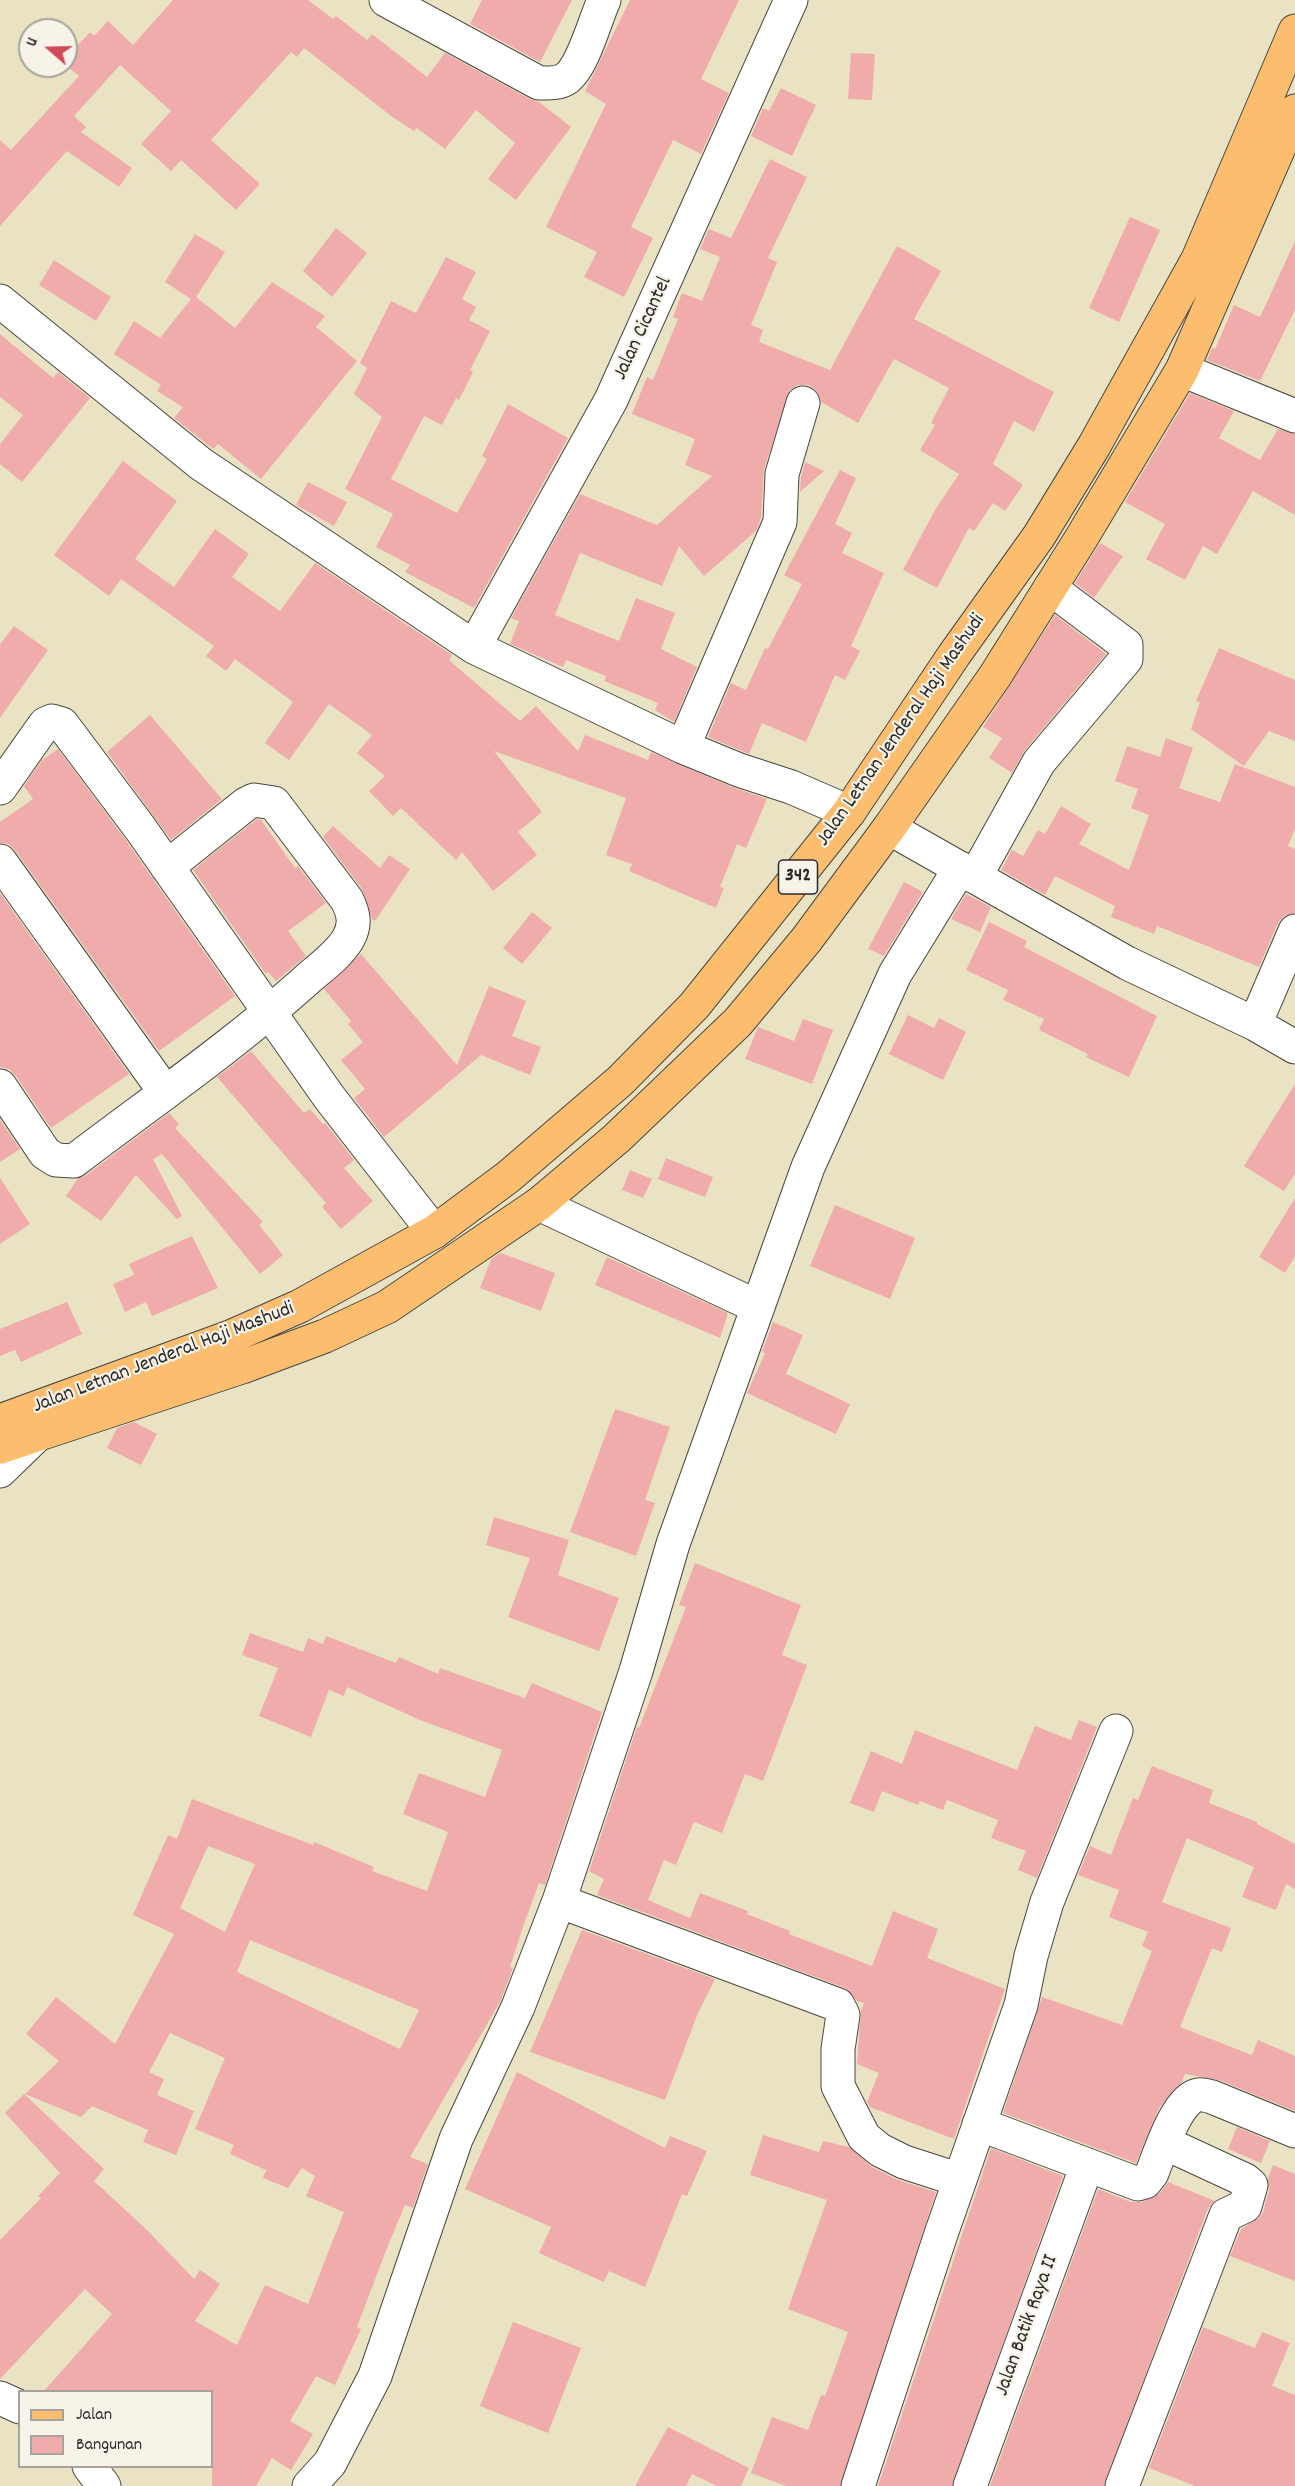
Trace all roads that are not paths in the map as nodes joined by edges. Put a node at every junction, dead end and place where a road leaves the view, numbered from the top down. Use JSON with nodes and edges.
{"nodes":[{"id":1,"x":386,"y":0,"type":"edge"},
{"id":2,"x":604,"y":0,"type":"edge"},
{"id":3,"x":791,"y":0,"type":"edge"},
{"id":4,"x":1295,"y":31,"type":"edge"},
{"id":5,"x":1295,"y":111,"type":"edge"},
{"id":6,"x":0,"y":302,"type":"edge"},
{"id":7,"x":1182,"y":370,"type":"junction"},
{"id":8,"x":803,"y":403,"type":"dead end"},
{"id":9,"x":1295,"y":416,"type":"edge"},
{"id":10,"x":1050,"y":588,"type":"junction"},
{"id":11,"x":474,"y":647,"type":"junction"},
{"id":12,"x":954,"y":655,"type":"junction"},
{"id":13,"x":995,"y":676,"type":"junction"},
{"id":14,"x":683,"y":747,"type":"junction"},
{"id":15,"x":0,"y":788,"type":"edge"},
{"id":16,"x":849,"y":812,"type":"junction"},
{"id":17,"x":889,"y":828,"type":"junction"},
{"id":18,"x":0,"y":861,"type":"edge"},
{"id":19,"x":167,"y":867,"type":"junction"},
{"id":20,"x":967,"y":872,"type":"junction"},
{"id":21,"x":769,"y":915,"type":"junction"},
{"id":22,"x":1295,"y":931,"type":"edge"},
{"id":23,"x":807,"y":939,"type":"junction"},
{"id":24,"x":270,"y":1012,"type":"junction"},
{"id":25,"x":1255,"y":1024,"type":"junction"},
{"id":26,"x":1295,"y":1047,"type":"edge"},
{"id":27,"x":0,"y":1086,"type":"edge"},
{"id":28,"x":165,"y":1092,"type":"junction"},
{"id":29,"x":539,"y":1204,"type":"junction"},
{"id":30,"x":434,"y":1232,"type":"junction"},
{"id":31,"x":758,"y":1307,"type":"junction"},
{"id":32,"x":0,"y":1421,"type":"edge"},
{"id":33,"x":36,"y":1436,"type":"junction"},
{"id":34,"x":0,"y":1447,"type":"edge"},
{"id":35,"x":0,"y":1472,"type":"edge"},
{"id":36,"x":1116,"y":1731,"type":"dead end"},
{"id":37,"x":559,"y":1901,"type":"junction"},
{"id":38,"x":979,"y":2124,"type":"junction"},
{"id":39,"x":1295,"y":2131,"type":"edge"},
{"id":40,"x":1165,"y":2143,"type":"junction"},
{"id":41,"x":1087,"y":2165,"type":"junction"},
{"id":42,"x":960,"y":2180,"type":"junction"},
{"id":43,"x":0,"y":2398,"type":"edge"},
{"id":44,"x":18,"y":2406,"type":"edge"},
{"id":45,"x":90,"y":2468,"type":"edge"},
{"id":46,"x":104,"y":2486,"type":"edge"},
{"id":47,"x":309,"y":2486,"type":"edge"},
{"id":48,"x":858,"y":2486,"type":"edge"},
{"id":49,"x":970,"y":2486,"type":"edge"},
{"id":50,"x":1122,"y":2486,"type":"edge"}],
"edges":[{"from":1,"to":2,"type":"street"},
{"from":3,"to":11,"type":"street","name":"Jalan Cicantel"},
{"from":4,"to":12,"type":"main road","name":"Jalan Letnan Jenderal Haji Mashudi","number":"342"},
{"from":5,"to":7,"type":"main road","name":"Jalan Letnan Jenderal Haji Mashudi","number":"342"},
{"from":6,"to":11,"type":"street"},
{"from":7,"to":9,"type":"street"},
{"from":7,"to":10,"type":"main road","name":"Jalan Letnan Jenderal Haji Mashudi","number":"342"},
{"from":8,"to":14,"type":"street"},
{"from":10,"to":13,"type":"main road","name":"Jalan Letnan Jenderal Haji Mashudi","number":"342"},
{"from":10,"to":20,"type":"street"},
{"from":11,"to":14,"type":"street"},
{"from":12,"to":13,"type":"main road"},
{"from":12,"to":16,"type":"main road","name":"Jalan Letnan Jenderal Haji Mashudi","number":"342"},
{"from":13,"to":17,"type":"main road","name":"Jalan Letnan Jenderal Haji Mashudi","number":"342"},
{"from":14,"to":16,"type":"street"},
{"from":15,"to":19,"type":"street"},
{"from":16,"to":21,"type":"main road","name":"Jalan Letnan Jenderal Haji Mashudi","number":"342"},
{"from":17,"to":20,"type":"street"},
{"from":17,"to":23,"type":"main road","name":"Jalan Letnan Jenderal Haji Mashudi","number":"342"},
{"from":18,"to":28,"type":"street"},
{"from":19,"to":24,"type":"street"},
{"from":19,"to":24,"type":"street"},
{"from":20,"to":25,"type":"street"},
{"from":20,"to":31,"type":"street"},
{"from":21,"to":23,"type":"main road"},
{"from":21,"to":30,"type":"main road","name":"Jalan Letnan Jenderal Haji Mashudi","number":"342"},
{"from":22,"to":25,"type":"street"},
{"from":23,"to":29,"type":"main road","name":"Jalan Letnan Jenderal Haji Mashudi","number":"342"},
{"from":24,"to":28,"type":"street"},
{"from":24,"to":30,"type":"street"},
{"from":25,"to":26,"type":"street"},
{"from":27,"to":28,"type":"street"},
{"from":29,"to":31,"type":"street"},
{"from":29,"to":33,"type":"main road","name":"Jalan Letnan Jenderal Haji Mashudi","number":"342"},
{"from":30,"to":32,"type":"main road","name":"Jalan Letnan Jenderal Haji Mashudi","number":"342"},
{"from":31,"to":37,"type":"street"},
{"from":33,"to":34,"type":"main road","name":"Jalan Letnan Jenderal Haji Mashudi","number":"342"},
{"from":33,"to":35,"type":"street"},
{"from":36,"to":38,"type":"street"},
{"from":37,"to":42,"type":"street"},
{"from":37,"to":47,"type":"street"},
{"from":38,"to":41,"type":"street"},
{"from":38,"to":42,"type":"street"},
{"from":39,"to":40,"type":"street"},
{"from":40,"to":41,"type":"street"},
{"from":40,"to":50,"type":"street"},
{"from":41,"to":49,"type":"street","name":"Jalan Batik Raya II"},
{"from":42,"to":48,"type":"street"},
{"from":43,"to":44,"type":"street"},
{"from":45,"to":46,"type":"street"}]}
